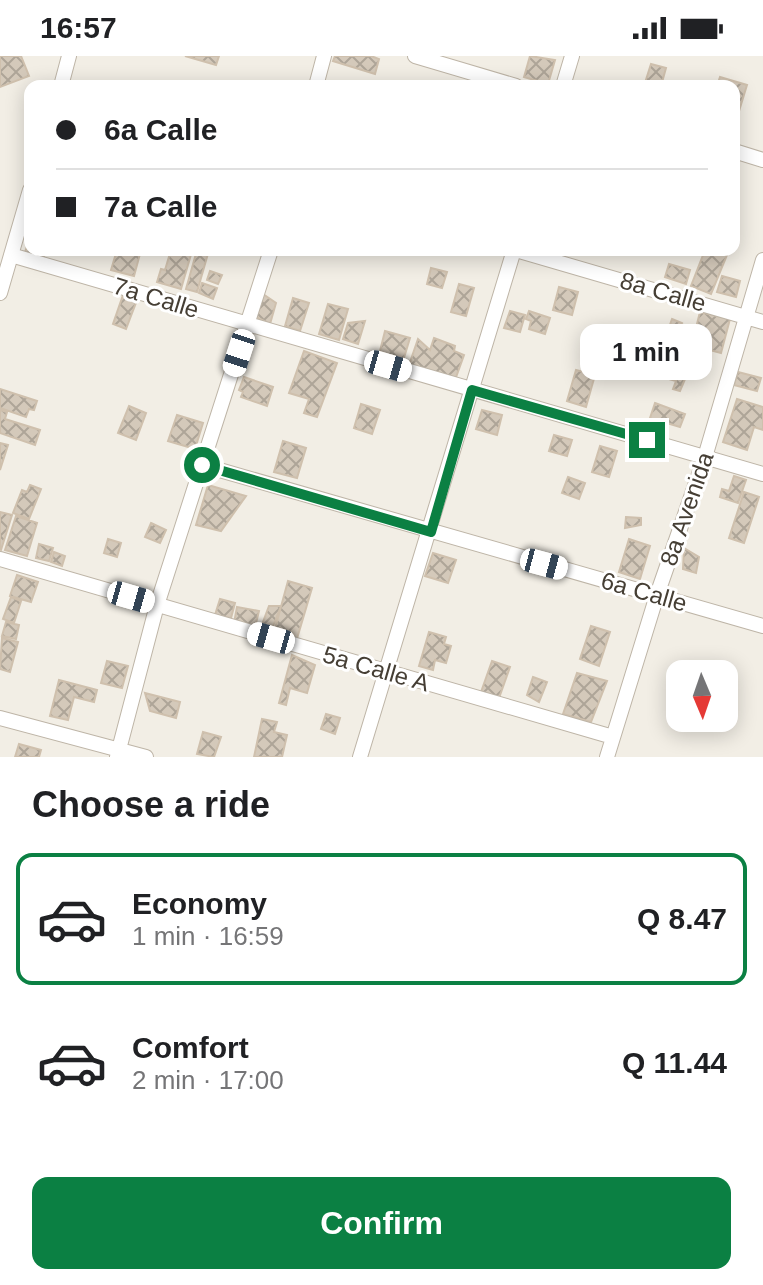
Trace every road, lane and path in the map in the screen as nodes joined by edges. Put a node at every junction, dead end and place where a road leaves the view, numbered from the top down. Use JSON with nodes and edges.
{"nodes":[{"id":1,"x":69,"y":56,"type":"edge"},
{"id":2,"x":324,"y":56,"type":"edge"},
{"id":3,"x":415,"y":56,"type":"edge"},
{"id":4,"x":572,"y":56,"type":"edge"},
{"id":5,"x":63,"y":80,"type":"edge"},
{"id":6,"x":318,"y":80,"type":"edge"},
{"id":7,"x":496,"y":80,"type":"edge"},
{"id":8,"x":565,"y":80,"type":"edge"},
{"id":9,"x":740,"y":153,"type":"edge"},
{"id":10,"x":763,"y":160,"type":"edge"},
{"id":11,"x":24,"y":211,"type":"edge"},
{"id":12,"x":11,"y":255,"type":"junction"},
{"id":13,"x":269,"y":256,"type":"edge"},
{"id":14,"x":513,"y":256,"type":"edge"},
{"id":15,"x":536,"y":256,"type":"edge"},
{"id":16,"x":763,"y":260,"type":"edge"},
{"id":17,"x":0,"y":293,"type":"edge"},
{"id":18,"x":746,"y":317,"type":"junction"},
{"id":19,"x":763,"y":322,"type":"edge"},
{"id":20,"x":248,"y":325,"type":"junction"},
{"id":21,"x":472,"y":390,"type":"junction"},
{"id":22,"x":705,"y":457,"type":"junction"},
{"id":23,"x":202,"y":465,"type":"junction"},
{"id":24,"x":763,"y":474,"type":"edge"},
{"id":25,"x":431,"y":532,"type":"junction"},
{"id":26,"x":0,"y":559,"type":"edge"},
{"id":27,"x":657,"y":595,"type":"junction"},
{"id":28,"x":157,"y":605,"type":"junction"},
{"id":29,"x":763,"y":626,"type":"edge"},
{"id":30,"x":385,"y":671,"type":"junction"},
{"id":31,"x":0,"y":718,"type":"edge"},
{"id":32,"x":613,"y":737,"type":"junction"},
{"id":33,"x":118,"y":753,"type":"edge"},
{"id":34,"x":146,"y":757,"type":"edge"},
{"id":35,"x":360,"y":757,"type":"edge"},
{"id":36,"x":607,"y":757,"type":"edge"}],
"edges":[{"from":1,"to":5,"type":"street"},
{"from":2,"to":6,"type":"street"},
{"from":3,"to":7,"type":"street"},
{"from":4,"to":8,"type":"street"},
{"from":9,"to":10,"type":"street"},
{"from":11,"to":12,"type":"street"},
{"from":12,"to":17,"type":"street"},
{"from":12,"to":20,"type":"street","name":"7a Calle"},
{"from":13,"to":20,"type":"street"},
{"from":14,"to":21,"type":"street"},
{"from":15,"to":18,"type":"street","name":"8a Calle"},
{"from":16,"to":18,"type":"street","name":"8a Avenida"},
{"from":18,"to":19,"type":"street","name":"8a Calle"},
{"from":18,"to":22,"type":"street","name":"8a Avenida"},
{"from":20,"to":21,"type":"street","name":"7a Calle"},
{"from":20,"to":23,"type":"street"},
{"from":21,"to":22,"type":"street","name":"7a Calle"},
{"from":21,"to":25,"type":"street"},
{"from":22,"to":24,"type":"street","name":"7a Calle"},
{"from":22,"to":27,"type":"street","name":"8a Avenida"},
{"from":23,"to":25,"type":"street","name":"6a Calle"},
{"from":23,"to":28,"type":"street"},
{"from":25,"to":27,"type":"street","name":"6a Calle"},
{"from":25,"to":30,"type":"street"},
{"from":26,"to":28,"type":"street","name":"5a Calle A"},
{"from":27,"to":29,"type":"street","name":"6a Calle"},
{"from":27,"to":32,"type":"street","name":"8a Avenida"},
{"from":28,"to":30,"type":"street","name":"5a Calle A"},
{"from":28,"to":33,"type":"street"},
{"from":30,"to":32,"type":"street","name":"5a Calle A"},
{"from":30,"to":35,"type":"street"},
{"from":31,"to":33,"type":"street"},
{"from":32,"to":36,"type":"street","name":"8a Avenida"},
{"from":33,"to":34,"type":"street"}]}
